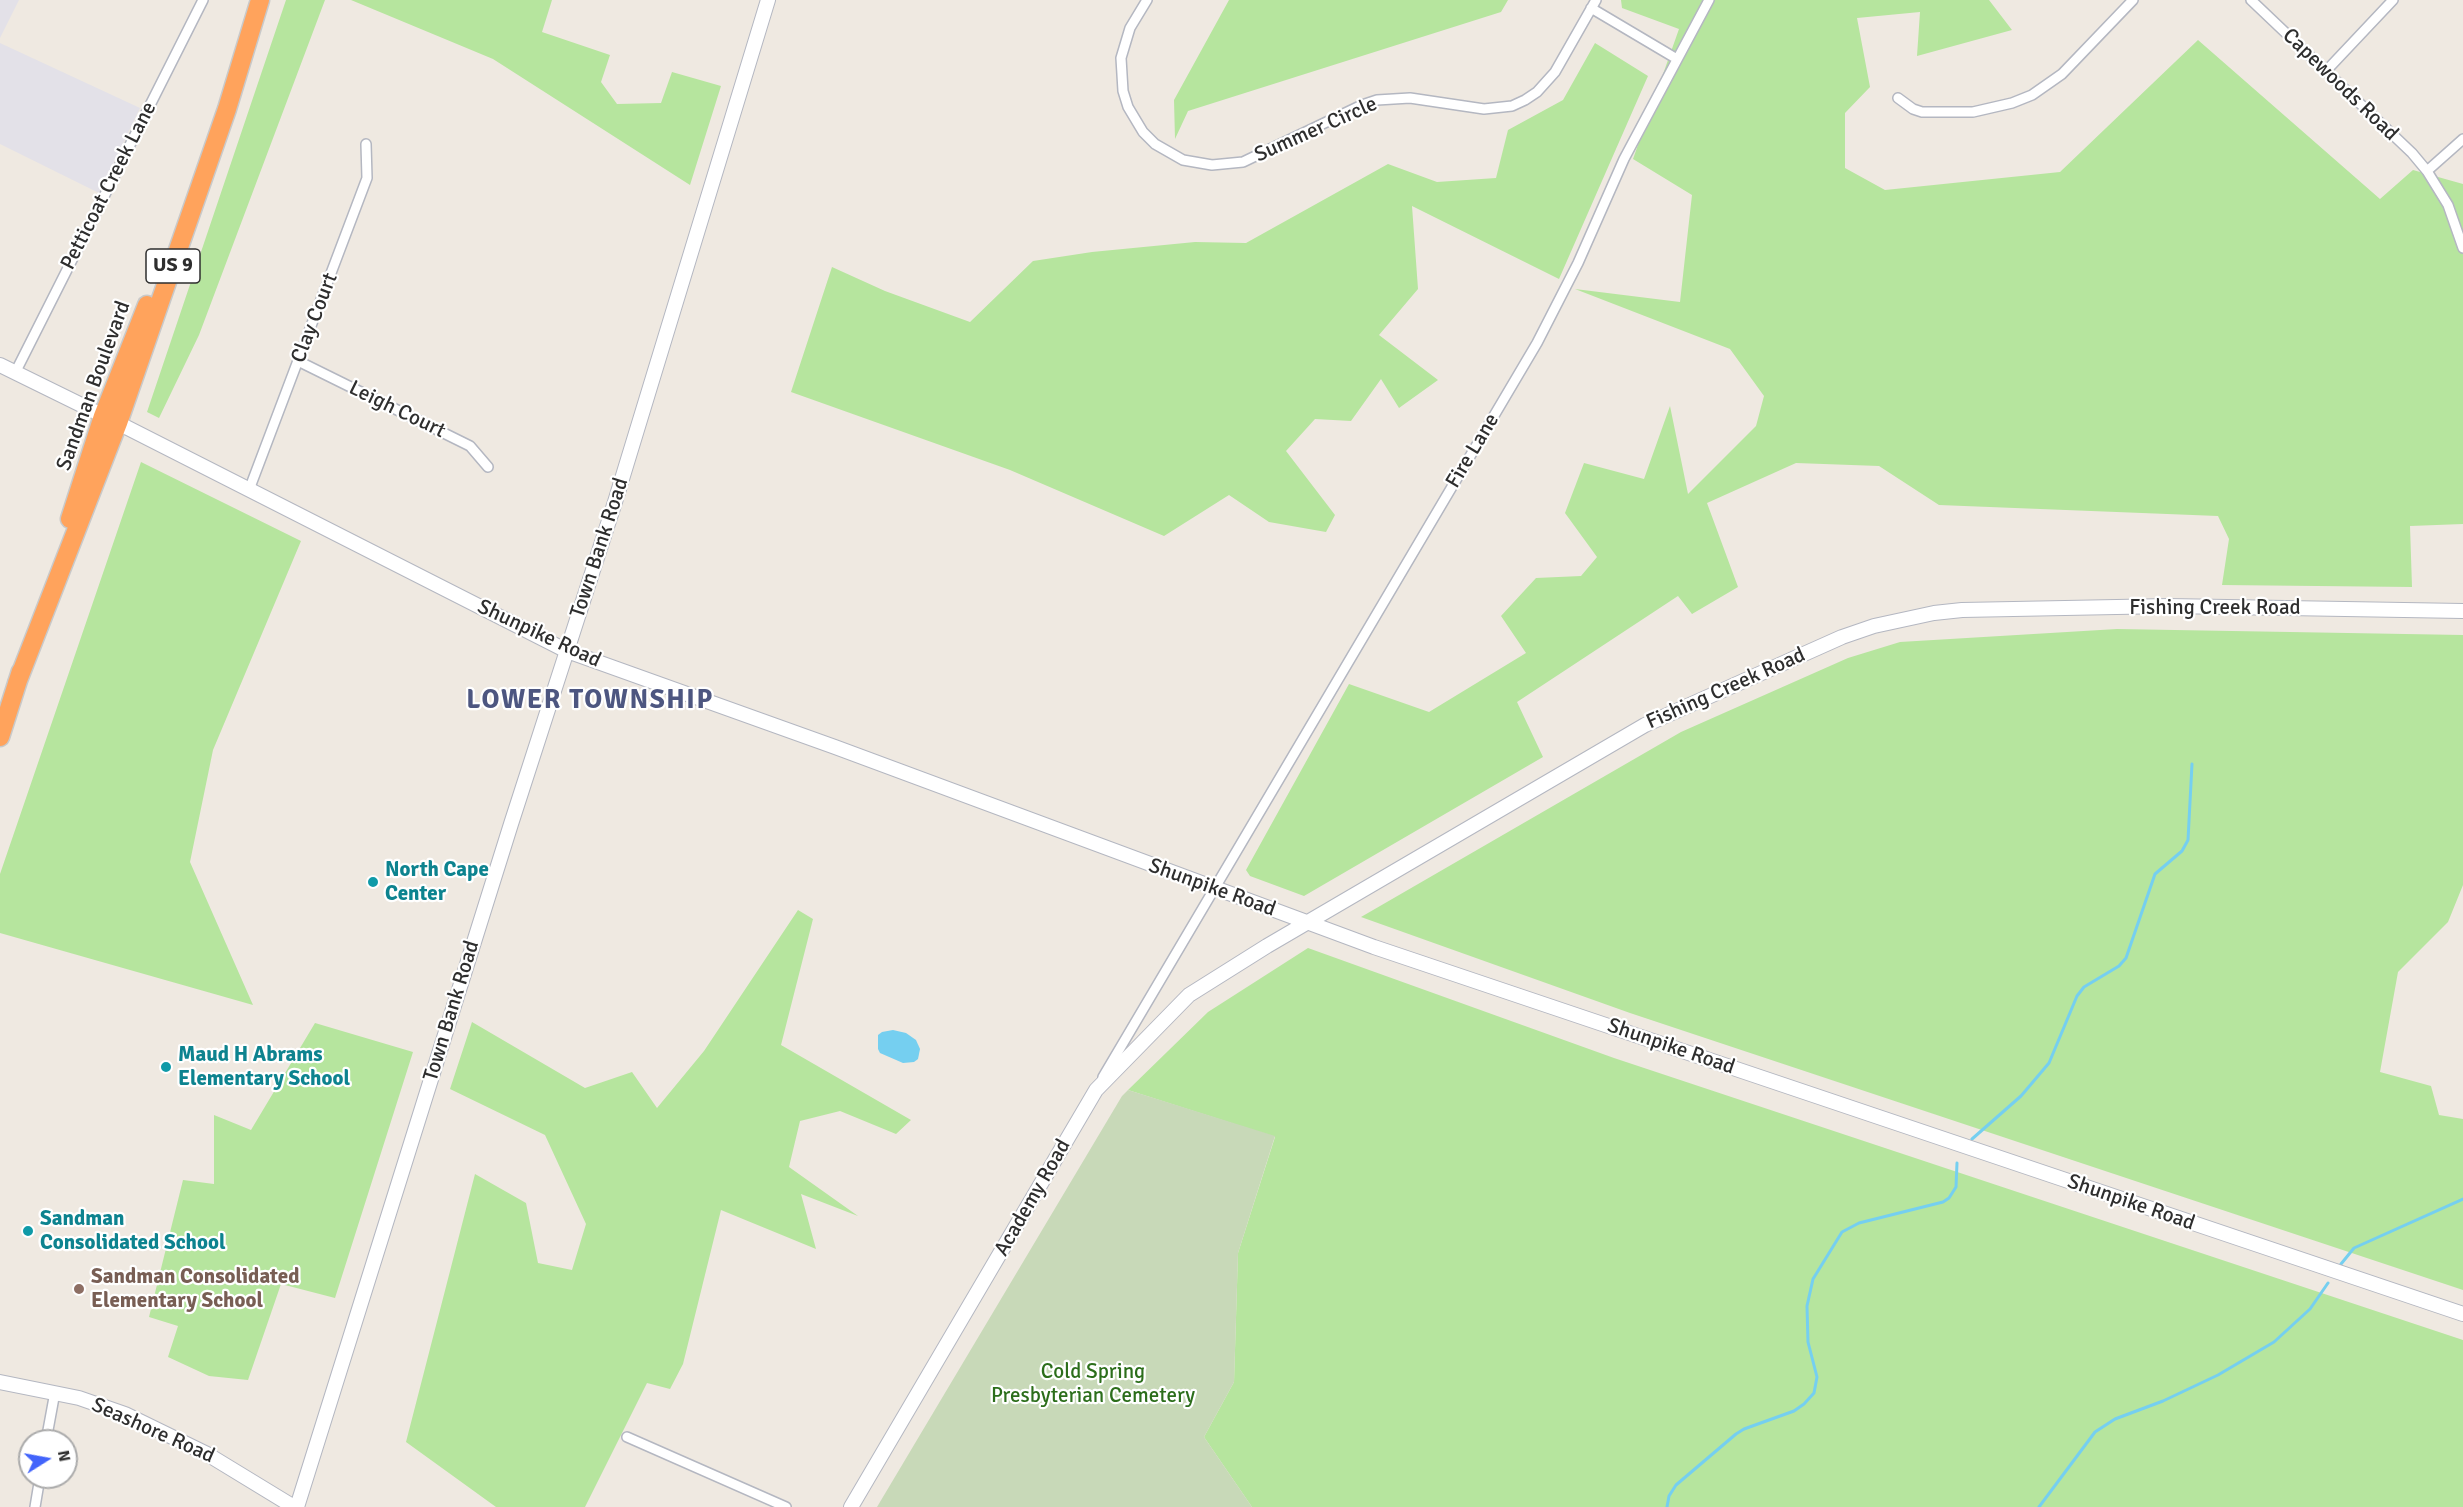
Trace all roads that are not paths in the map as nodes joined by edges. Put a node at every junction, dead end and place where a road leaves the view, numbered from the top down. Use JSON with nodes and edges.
{"nodes":[{"id":1,"x":202,"y":0,"type":"edge"},
{"id":2,"x":260,"y":0,"type":"edge"},
{"id":3,"x":768,"y":0,"type":"edge"},
{"id":4,"x":1147,"y":0,"type":"edge"},
{"id":5,"x":1709,"y":0,"type":"edge"},
{"id":6,"x":2133,"y":0,"type":"edge"},
{"id":7,"x":2251,"y":0,"type":"edge"},
{"id":8,"x":2393,"y":0,"type":"edge"},
{"id":9,"x":1593,"y":4,"type":"edge"},
{"id":10,"x":1677,"y":59,"type":"junction"},
{"id":11,"x":2326,"y":72,"type":"junction"},
{"id":12,"x":1898,"y":98,"type":"dead end"},
{"id":13,"x":2463,"y":140,"type":"edge"},
{"id":14,"x":366,"y":144,"type":"dead end"},
{"id":15,"x":2427,"y":171,"type":"junction"},
{"id":16,"x":2463,"y":248,"type":"edge"},
{"id":17,"x":298,"y":361,"type":"junction"},
{"id":18,"x":0,"y":365,"type":"edge"},
{"id":19,"x":15,"y":373,"type":"junction"},
{"id":20,"x":111,"y":419,"type":"junction"},
{"id":21,"x":488,"y":467,"type":"dead end"},
{"id":22,"x":249,"y":490,"type":"junction"},
{"id":23,"x":2463,"y":611,"type":"edge"},
{"id":24,"x":567,"y":651,"type":"junction"},
{"id":25,"x":0,"y":737,"type":"edge"},
{"id":26,"x":1215,"y":889,"type":"junction"},
{"id":27,"x":1307,"y":923,"type":"junction"},
{"id":28,"x":1096,"y":1090,"type":"junction"},
{"id":29,"x":2463,"y":1314,"type":"edge"},
{"id":30,"x":0,"y":1382,"type":"edge"},
{"id":31,"x":55,"y":1392,"type":"junction"},
{"id":32,"x":48,"y":1429,"type":"edge"},
{"id":33,"x":627,"y":1437,"type":"dead end"},
{"id":34,"x":38,"y":1489,"type":"edge"},
{"id":35,"x":35,"y":1507,"type":"edge"},
{"id":36,"x":296,"y":1507,"type":"edge"},
{"id":37,"x":786,"y":1507,"type":"edge"},
{"id":38,"x":851,"y":1507,"type":"edge"}],
"edges":[{"from":1,"to":19,"type":"street","name":"Petticoat Creek Lane"},
{"from":2,"to":20,"type":"highway","name":"Sandman Boulevard","number":"US 9"},
{"from":3,"to":24,"type":"street","name":"Town Bank Road"},
{"from":4,"to":9,"type":"street","name":"Summer Circle"},
{"from":5,"to":10,"type":"street","name":"Fire Lane"},
{"from":6,"to":12,"type":"street"},
{"from":7,"to":11,"type":"street","name":"Capewoods Road"},
{"from":8,"to":11,"type":"street"},
{"from":9,"to":10,"type":"street","name":"Summer Circle"},
{"from":10,"to":26,"type":"street","name":"Fire Lane"},
{"from":11,"to":15,"type":"street","name":"Capewoods Road"},
{"from":13,"to":15,"type":"street"},
{"from":14,"to":17,"type":"street","name":"Clay Court"},
{"from":15,"to":16,"type":"street","name":"Capewoods Road"},
{"from":17,"to":21,"type":"street","name":"Leigh Court"},
{"from":17,"to":22,"type":"street","name":"Clay Court"},
{"from":18,"to":19,"type":"street","name":"Shunpike Road"},
{"from":19,"to":20,"type":"street","name":"Shunpike Road"},
{"from":20,"to":22,"type":"street","name":"Shunpike Road"},
{"from":20,"to":25,"type":"highway","name":"Sandman Boulevard","number":"US 9"},
{"from":22,"to":24,"type":"street","name":"Shunpike Road"},
{"from":23,"to":27,"type":"street","name":"Fishing Creek Road"},
{"from":24,"to":26,"type":"street","name":"Shunpike Road"},
{"from":24,"to":36,"type":"street","name":"Town Bank Road"},
{"from":26,"to":27,"type":"street","name":"Shunpike Road"},
{"from":26,"to":28,"type":"street","name":"Academy Road"},
{"from":27,"to":28,"type":"street","name":"Fishing Creek Road"},
{"from":27,"to":29,"type":"street","name":"Shunpike Road"},
{"from":28,"to":38,"type":"street","name":"Academy Road"},
{"from":30,"to":31,"type":"street","name":"Seashore Road"},
{"from":31,"to":32,"type":"street"},
{"from":31,"to":36,"type":"street","name":"Seashore Road"},
{"from":33,"to":37,"type":"street"},
{"from":34,"to":35,"type":"street"}]}
